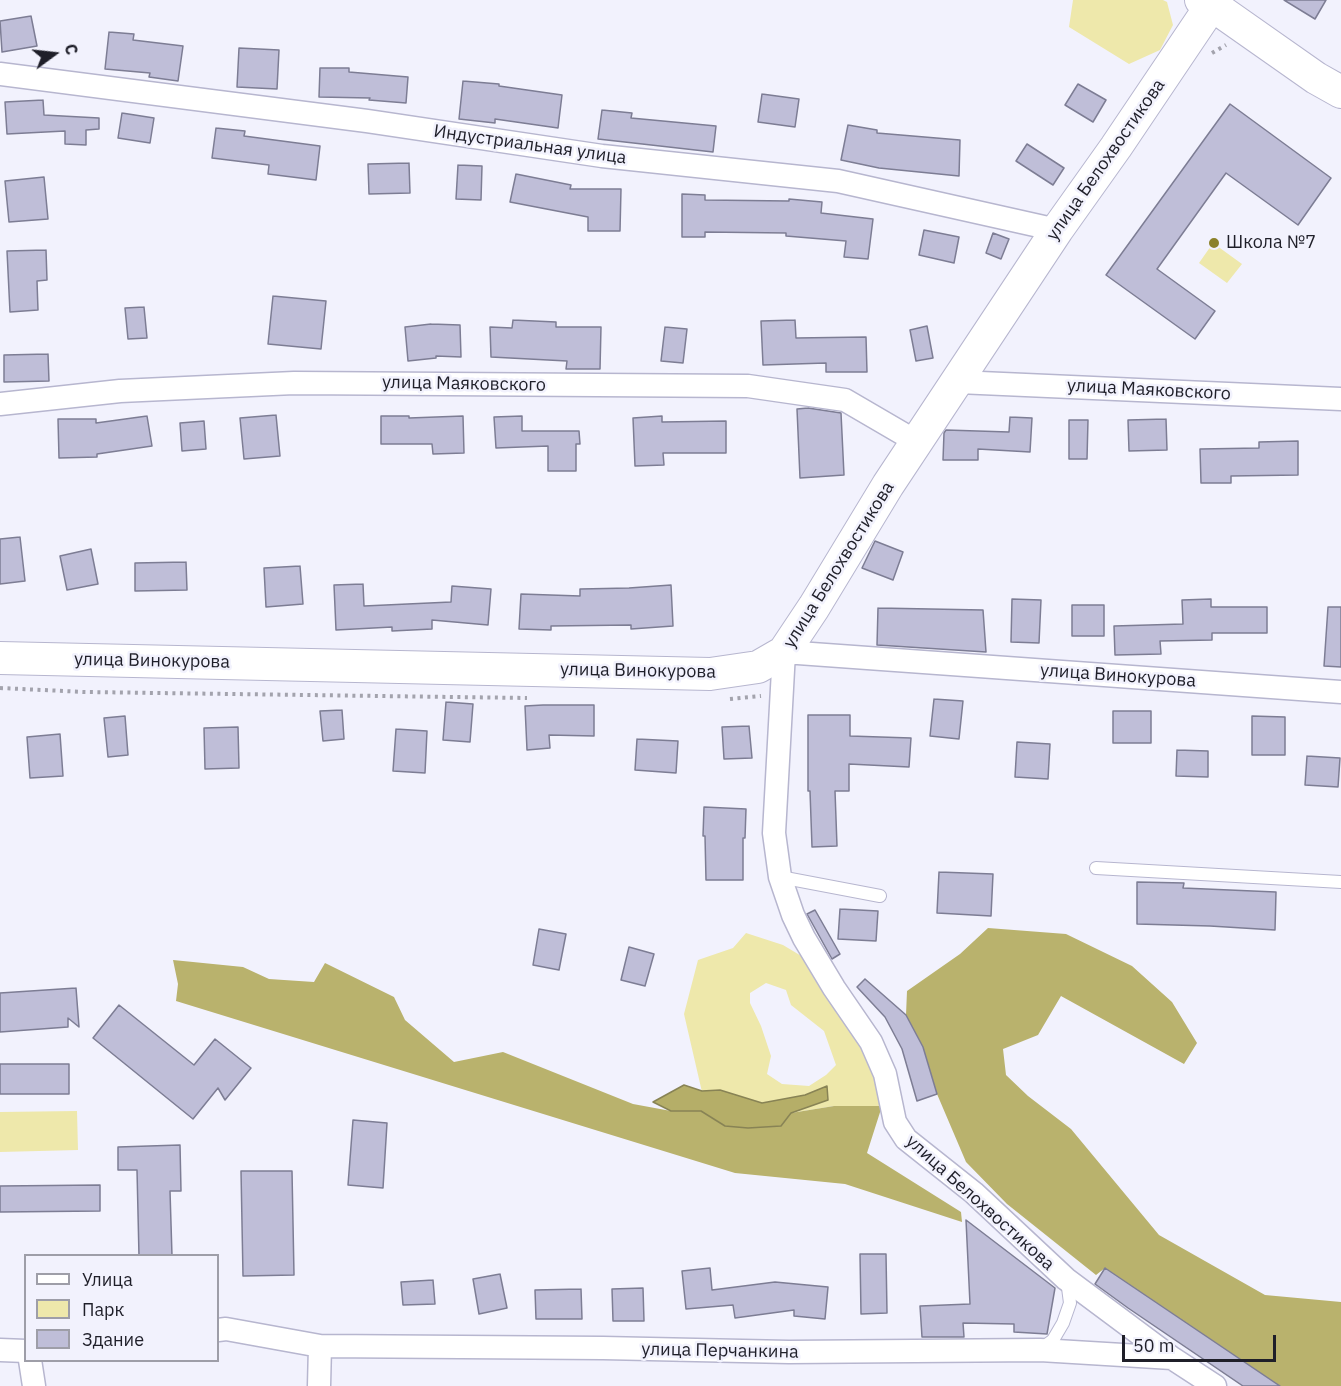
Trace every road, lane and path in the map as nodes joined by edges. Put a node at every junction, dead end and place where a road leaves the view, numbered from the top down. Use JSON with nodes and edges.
{"nodes":[{"id":1,"x":1209,"y":2,"type":"edge"},
{"id":2,"x":1230,"y":43,"type":"dead end"},
{"id":3,"x":1207,"y":60,"type":"dead end"},
{"id":4,"x":0,"y":74,"type":"edge"},
{"id":5,"x":1341,"y":92,"type":"edge"},
{"id":6,"x":1057,"y":230,"type":"junction"},
{"id":7,"x":958,"y":382,"type":"junction"},
{"id":8,"x":1341,"y":399,"type":"edge"},
{"id":9,"x":0,"y":404,"type":"edge"},
{"id":10,"x":917,"y":442,"type":"junction"},
{"id":11,"x":784,"y":652,"type":"junction"},
{"id":12,"x":0,"y":658,"type":"edge"},
{"id":13,"x":0,"y":688,"type":"edge"},
{"id":14,"x":1341,"y":692,"type":"edge"},
{"id":15,"x":527,"y":698,"type":"dead end"},
{"id":16,"x":718,"y":699,"type":"dead end"},
{"id":17,"x":742,"y":699,"type":"dead end"},
{"id":18,"x":1096,"y":868,"type":"dead end"},
{"id":19,"x":780,"y":877,"type":"junction"},
{"id":20,"x":1341,"y":882,"type":"edge"},
{"id":21,"x":880,"y":896,"type":"dead end"},
{"id":22,"x":1066,"y":1279,"type":"junction"},
{"id":23,"x":219,"y":1330,"type":"edge"},
{"id":24,"x":320,"y":1346,"type":"junction"},
{"id":25,"x":0,"y":1350,"type":"edge"},
{"id":26,"x":1040,"y":1350,"type":"junction"},
{"id":27,"x":24,"y":1351,"type":"edge"},
{"id":28,"x":1172,"y":1358,"type":"junction"},
{"id":29,"x":30,"y":1362,"type":"edge"},
{"id":30,"x":34,"y":1386,"type":"edge"},
{"id":31,"x":319,"y":1386,"type":"edge"},
{"id":32,"x":1215,"y":1386,"type":"edge"}],
"edges":[{"from":1,"to":5,"type":"main road"},
{"from":1,"to":6,"type":"main road","name":"улица Белохвостикова"},
{"from":2,"to":3,"type":"path"},
{"from":4,"to":6,"type":"street","name":"Индустриальная улица"},
{"from":6,"to":7,"type":"main road","name":"улица Белохвостикова"},
{"from":7,"to":8,"type":"street","name":"улица Маяковского"},
{"from":7,"to":10,"type":"main road","name":"улица Белохвостикова"},
{"from":9,"to":10,"type":"street","name":"улица Маяковского"},
{"from":10,"to":11,"type":"main road","name":"улица Белохвостикова"},
{"from":11,"to":12,"type":"main road","name":"улица Винокурова"},
{"from":11,"to":14,"type":"street","name":"улица Винокурова"},
{"from":11,"to":19,"type":"street","name":"улица Белохвостикова"},
{"from":13,"to":15,"type":"path"},
{"from":16,"to":17,"type":"path"},
{"from":18,"to":20,"type":"lane"},
{"from":19,"to":21,"type":"lane"},
{"from":19,"to":22,"type":"street","name":"улица Белохвостикова"},
{"from":22,"to":26,"type":"lane"},
{"from":22,"to":28,"type":"street","name":"улица Белохвостикова"},
{"from":23,"to":24,"type":"street","name":"улица Перчанкина"},
{"from":24,"to":26,"type":"street","name":"улица Перчанкина"},
{"from":24,"to":31,"type":"street"},
{"from":25,"to":27,"type":"street"},
{"from":26,"to":28,"type":"street","name":"улица Перчанкина"},
{"from":28,"to":32,"type":"street","name":"улица Перчанкина"},
{"from":29,"to":30,"type":"street"}]}
